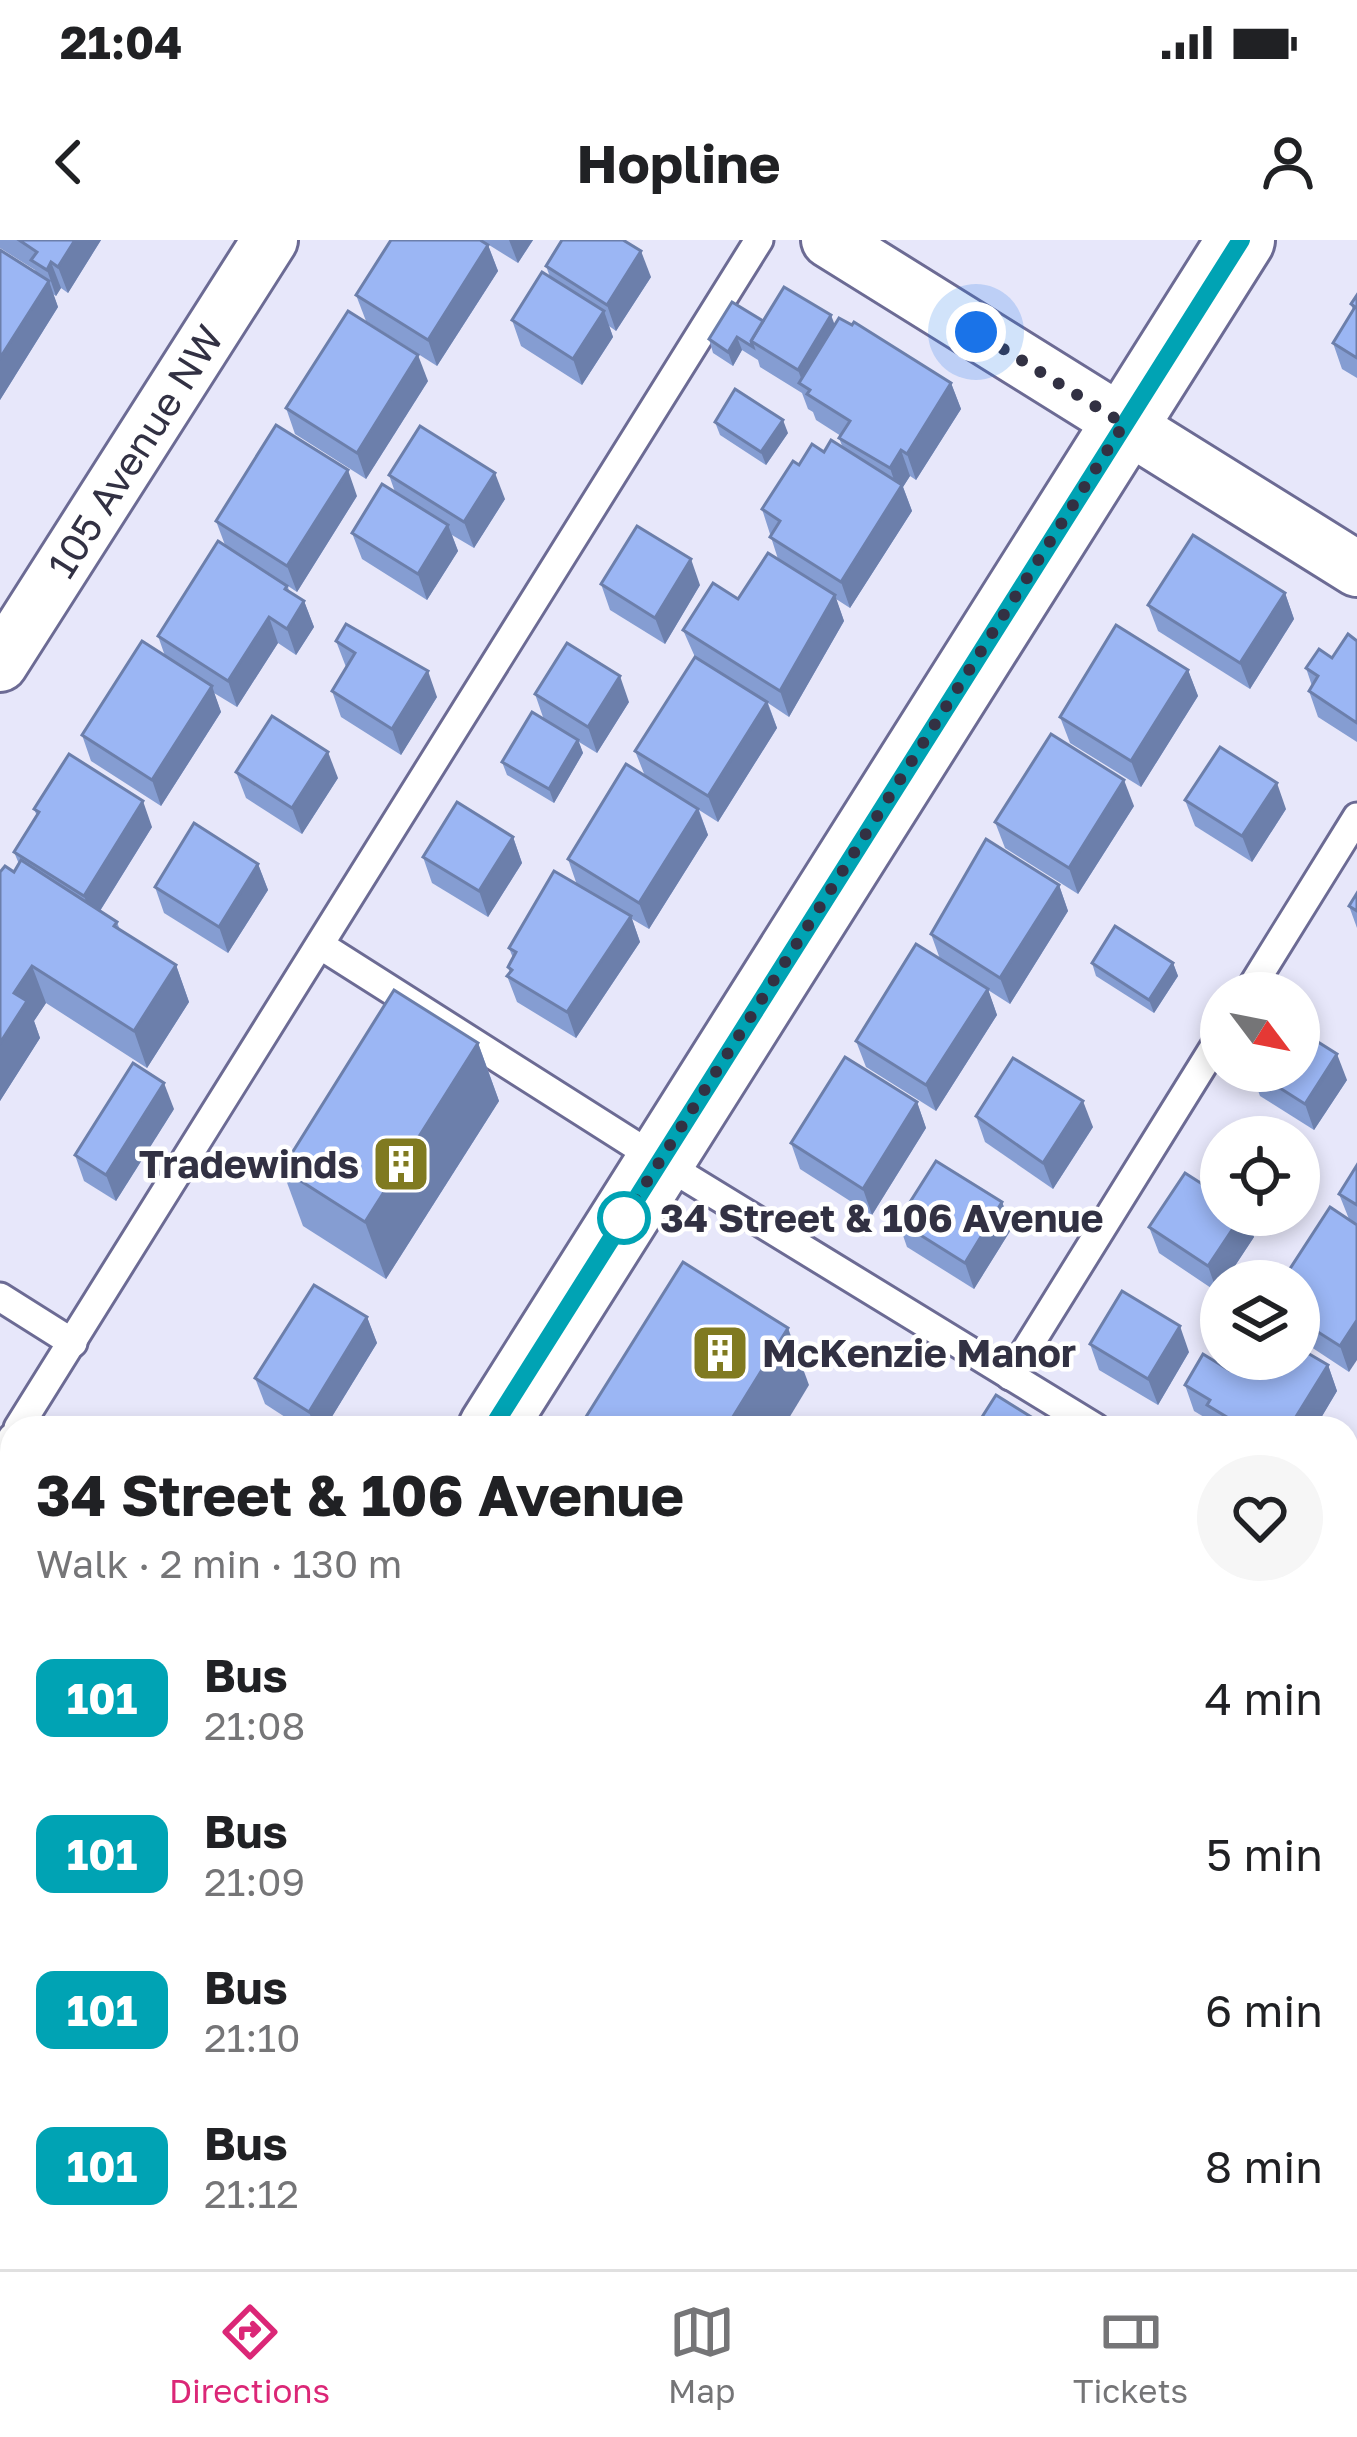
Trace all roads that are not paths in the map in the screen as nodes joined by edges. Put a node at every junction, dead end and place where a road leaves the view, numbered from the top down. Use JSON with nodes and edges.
{"nodes":[{"id":1,"x":270,"y":240,"type":"edge"},
{"id":2,"x":759,"y":240,"type":"edge"},
{"id":3,"x":829,"y":240,"type":"edge"},
{"id":4,"x":1241,"y":240,"type":"edge"},
{"id":5,"x":1124,"y":424,"type":"junction"},
{"id":6,"x":1357,"y":569,"type":"edge"},
{"id":7,"x":0,"y":664,"type":"edge"},
{"id":8,"x":1357,"y":817,"type":"edge"},
{"id":9,"x":320,"y":946,"type":"junction"},
{"id":10,"x":1261,"y":972,"type":"edge"},
{"id":11,"x":1200,"y":1070,"type":"edge"},
{"id":12,"x":660,"y":1161,"type":"junction"},
{"id":13,"x":0,"y":1297,"type":"edge"},
{"id":14,"x":73,"y":1343,"type":"junction"},
{"id":15,"x":1010,"y":1376,"type":"junction"},
{"id":16,"x":26,"y":1416,"type":"edge"},
{"id":17,"x":500,"y":1416,"type":"edge"},
{"id":18,"x":1076,"y":1416,"type":"edge"}],
"edges":[{"from":1,"to":7,"type":"street","name":"105 Avenue NW"},
{"from":2,"to":9,"type":"lane"},
{"from":3,"to":5,"type":"street"},
{"from":4,"to":5,"type":"street"},
{"from":5,"to":6,"type":"street"},
{"from":5,"to":12,"type":"street"},
{"from":8,"to":10,"type":"lane"},
{"from":9,"to":12,"type":"lane"},
{"from":9,"to":14,"type":"lane"},
{"from":11,"to":15,"type":"lane"},
{"from":12,"to":15,"type":"lane"},
{"from":12,"to":17,"type":"street"},
{"from":13,"to":14,"type":"lane"},
{"from":14,"to":16,"type":"lane"},
{"from":15,"to":18,"type":"lane"}]}
